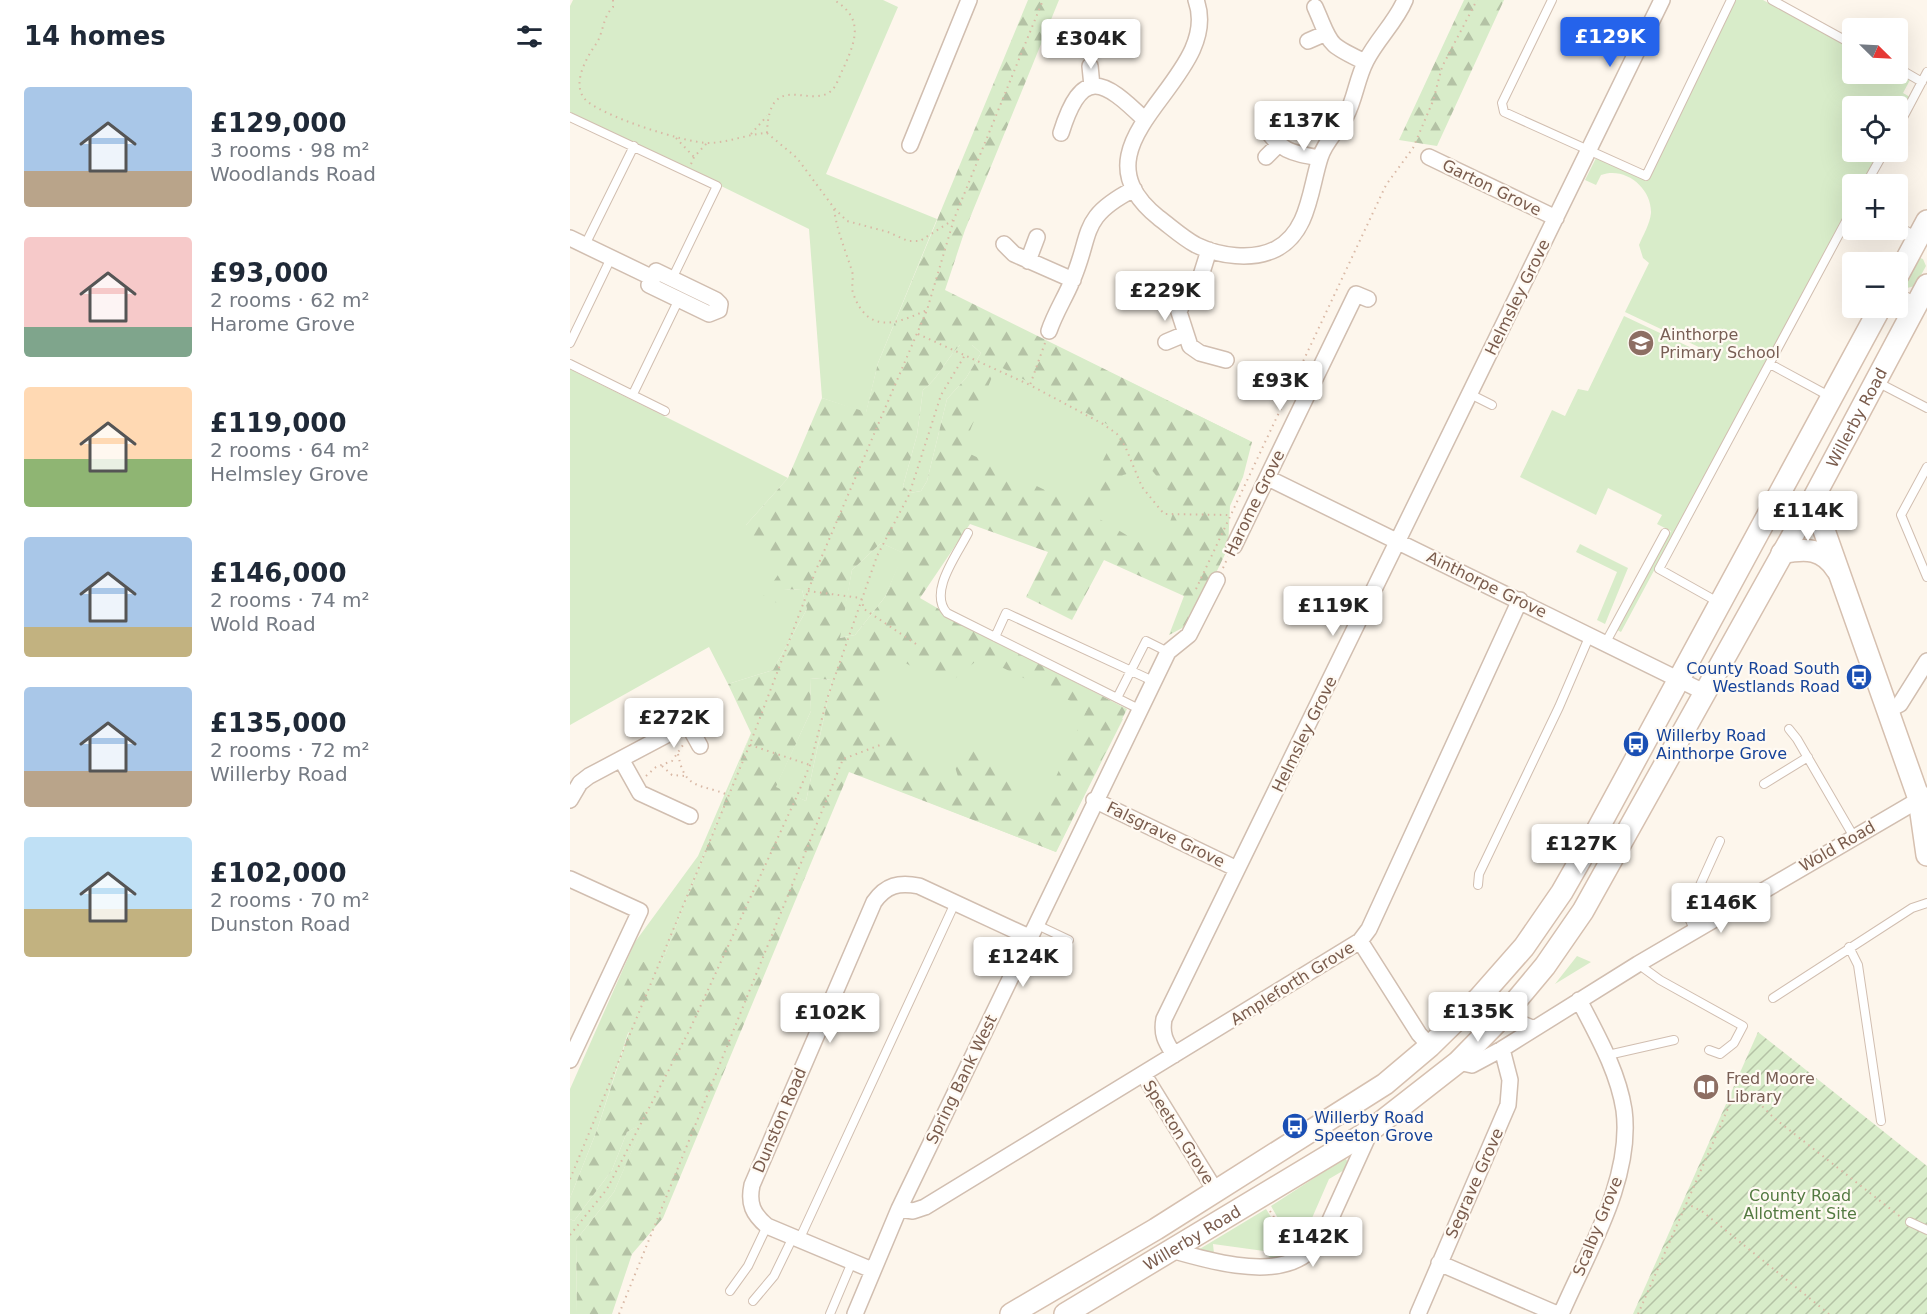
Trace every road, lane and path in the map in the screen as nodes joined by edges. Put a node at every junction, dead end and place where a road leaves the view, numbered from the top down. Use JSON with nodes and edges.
{"nodes":[{"id":1,"x":612,"y":0,"type":"edge"},
{"id":2,"x":834,"y":0,"type":"edge"},
{"id":3,"x":969,"y":0,"type":"edge"},
{"id":4,"x":1042,"y":0,"type":"edge"},
{"id":5,"x":1196,"y":0,"type":"edge"},
{"id":6,"x":1405,"y":0,"type":"edge"},
{"id":7,"x":1477,"y":0,"type":"edge"},
{"id":8,"x":1552,"y":0,"type":"edge"},
{"id":9,"x":1662,"y":0,"type":"edge"},
{"id":10,"x":1731,"y":0,"type":"edge"},
{"id":11,"x":1772,"y":0,"type":"edge"},
{"id":12,"x":1315,"y":7,"type":"dead end"},
{"id":13,"x":1324,"y":34,"type":"junction"},
{"id":14,"x":1842,"y":38,"type":"edge"},
{"id":15,"x":1308,"y":41,"type":"dead end"},
{"id":16,"x":1365,"y":62,"type":"junction"},
{"id":17,"x":1090,"y":66,"type":"dead end"},
{"id":18,"x":1927,"y":72,"type":"edge"},
{"id":19,"x":1908,"y":73,"type":"edge"},
{"id":20,"x":1922,"y":81,"type":"junction"},
{"id":21,"x":1092,"y":86,"type":"junction"},
{"id":22,"x":1908,"y":108,"type":"edge"},
{"id":23,"x":767,"y":116,"type":"junction"},
{"id":24,"x":571,"y":119,"type":"edge"},
{"id":25,"x":1145,"y":120,"type":"junction"},
{"id":26,"x":1264,"y":125,"type":"dead end"},
{"id":27,"x":767,"y":133,"type":"junction"},
{"id":28,"x":1061,"y":133,"type":"dead end"},
{"id":29,"x":751,"y":134,"type":"junction"},
{"id":30,"x":676,"y":138,"type":"junction"},
{"id":31,"x":707,"y":143,"type":"junction"},
{"id":32,"x":910,"y":145,"type":"dead end"},
{"id":33,"x":1278,"y":145,"type":"junction"},
{"id":34,"x":634,"y":147,"type":"junction"},
{"id":35,"x":1588,"y":151,"type":"junction"},
{"id":36,"x":694,"y":157,"type":"junction"},
{"id":37,"x":1266,"y":157,"type":"dead end"},
{"id":38,"x":1429,"y":157,"type":"dead end"},
{"id":39,"x":1320,"y":158,"type":"junction"},
{"id":40,"x":689,"y":173,"type":"junction"},
{"id":41,"x":1134,"y":189,"type":"junction"},
{"id":42,"x":834,"y":208,"type":"junction"},
{"id":43,"x":1556,"y":218,"type":"junction"},
{"id":44,"x":954,"y":219,"type":"junction"},
{"id":45,"x":1842,"y":229,"type":"edge"},
{"id":46,"x":1037,"y":237,"type":"dead end"},
{"id":47,"x":570,"y":238,"type":"edge"},
{"id":48,"x":1920,"y":238,"type":"edge"},
{"id":49,"x":1004,"y":244,"type":"dead end"},
{"id":50,"x":585,"y":245,"type":"junction"},
{"id":51,"x":1209,"y":250,"type":"junction"},
{"id":52,"x":611,"y":258,"type":"junction"},
{"id":53,"x":1908,"y":258,"type":"edge"},
{"id":54,"x":1028,"y":261,"type":"junction"},
{"id":55,"x":652,"y":278,"type":"junction"},
{"id":56,"x":672,"y":279,"type":"junction"},
{"id":57,"x":1073,"y":280,"type":"junction"},
{"id":58,"x":1922,"y":294,"type":"edge"},
{"id":59,"x":679,"y":299,"type":"junction"},
{"id":60,"x":1368,"y":299,"type":"dead end"},
{"id":61,"x":927,"y":310,"type":"junction"},
{"id":62,"x":1875,"y":318,"type":"edge"},
{"id":63,"x":1049,"y":331,"type":"joint"},
{"id":64,"x":918,"y":334,"type":"junction"},
{"id":65,"x":1185,"y":334,"type":"junction"},
{"id":66,"x":1166,"y":342,"type":"dead end"},
{"id":67,"x":570,"y":343,"type":"edge"},
{"id":68,"x":965,"y":355,"type":"junction"},
{"id":69,"x":1226,"y":360,"type":"dead end"},
{"id":70,"x":570,"y":364,"type":"edge"},
{"id":71,"x":1770,"y":364,"type":"junction"},
{"id":72,"x":1875,"y":381,"type":"junction"},
{"id":73,"x":1030,"y":385,"type":"junction"},
{"id":74,"x":633,"y":394,"type":"junction"},
{"id":75,"x":1470,"y":394,"type":"junction"},
{"id":76,"x":1832,"y":397,"type":"junction"},
{"id":77,"x":1492,"y":405,"type":"dead end"},
{"id":78,"x":1927,"y":408,"type":"edge"},
{"id":79,"x":665,"y":411,"type":"dead end"},
{"id":80,"x":1927,"y":466,"type":"edge"},
{"id":81,"x":1268,"y":478,"type":"junction"},
{"id":82,"x":1776,"y":499,"type":"junction"},
{"id":83,"x":1809,"y":506,"type":"junction"},
{"id":84,"x":1229,"y":515,"type":"junction"},
{"id":85,"x":968,"y":533,"type":"dead end"},
{"id":86,"x":1665,"y":533,"type":"dead end"},
{"id":87,"x":1398,"y":541,"type":"junction"},
{"id":88,"x":1234,"y":546,"type":"joint"},
{"id":89,"x":1782,"y":553,"type":"junction"},
{"id":90,"x":1834,"y":566,"type":"junction"},
{"id":91,"x":1927,"y":577,"type":"edge"},
{"id":92,"x":1217,"y":580,"type":"joint"},
{"id":93,"x":808,"y":591,"type":"junction"},
{"id":94,"x":1192,"y":597,"type":"dead end"},
{"id":95,"x":861,"y":598,"type":"junction"},
{"id":96,"x":1520,"y":600,"type":"junction"},
{"id":97,"x":1720,"y":603,"type":"junction"},
{"id":98,"x":1590,"y":635,"type":"junction"},
{"id":99,"x":995,"y":637,"type":"junction"},
{"id":100,"x":1606,"y":642,"type":"junction"},
{"id":101,"x":919,"y":646,"type":"dead end"},
{"id":102,"x":1168,"y":652,"type":"junction"},
{"id":103,"x":1927,"y":661,"type":"edge"},
{"id":104,"x":1131,"y":673,"type":"junction"},
{"id":105,"x":1679,"y":678,"type":"junction"},
{"id":106,"x":1153,"y":681,"type":"junction"},
{"id":107,"x":1704,"y":692,"type":"junction"},
{"id":108,"x":1117,"y":698,"type":"junction"},
{"id":109,"x":1139,"y":709,"type":"junction"},
{"id":110,"x":1888,"y":710,"type":"junction"},
{"id":111,"x":690,"y":729,"type":"joint"},
{"id":112,"x":1789,"y":729,"type":"dead end"},
{"id":113,"x":750,"y":744,"type":"junction"},
{"id":114,"x":880,"y":745,"type":"dead end"},
{"id":115,"x":678,"y":754,"type":"junction"},
{"id":116,"x":1808,"y":757,"type":"junction"},
{"id":117,"x":621,"y":759,"type":"junction"},
{"id":118,"x":810,"y":765,"type":"junction"},
{"id":119,"x":662,"y":766,"type":"junction"},
{"id":120,"x":685,"y":776,"type":"junction"},
{"id":121,"x":633,"y":781,"type":"junction"},
{"id":122,"x":1764,"y":784,"type":"dead end"},
{"id":123,"x":728,"y":795,"type":"junction"},
{"id":124,"x":1923,"y":797,"type":"edge"},
{"id":125,"x":570,"y":800,"type":"edge"},
{"id":126,"x":1094,"y":800,"type":"junction"},
{"id":127,"x":690,"y":816,"type":"dead end"},
{"id":128,"x":1854,"y":837,"type":"junction"},
{"id":129,"x":1720,"y":841,"type":"dead end"},
{"id":130,"x":1927,"y":855,"type":"edge"},
{"id":131,"x":1237,"y":869,"type":"junction"},
{"id":132,"x":570,"y":879,"type":"edge"},
{"id":133,"x":1478,"y":885,"type":"dead end"},
{"id":134,"x":954,"y":903,"type":"junction"},
{"id":135,"x":1927,"y":903,"type":"edge"},
{"id":136,"x":1032,"y":930,"type":"junction"},
{"id":137,"x":1695,"y":931,"type":"junction"},
{"id":138,"x":1069,"y":940,"type":"dead end"},
{"id":139,"x":1360,"y":941,"type":"junction"},
{"id":140,"x":1849,"y":948,"type":"junction"},
{"id":141,"x":1638,"y":964,"type":"junction"},
{"id":142,"x":1480,"y":997,"type":"junction"},
{"id":143,"x":1773,"y":998,"type":"dead end"},
{"id":144,"x":1579,"y":1000,"type":"junction"},
{"id":145,"x":1505,"y":1014,"type":"junction"},
{"id":146,"x":1532,"y":1028,"type":"junction"},
{"id":147,"x":1674,"y":1040,"type":"dead end"},
{"id":148,"x":1430,"y":1046,"type":"junction"},
{"id":149,"x":1502,"y":1049,"type":"junction"},
{"id":150,"x":1709,"y":1050,"type":"dead end"},
{"id":151,"x":1174,"y":1055,"type":"junction"},
{"id":152,"x":1608,"y":1055,"type":"junction"},
{"id":153,"x":571,"y":1057,"type":"edge"},
{"id":154,"x":1458,"y":1062,"type":"junction"},
{"id":155,"x":1144,"y":1075,"type":"junction"},
{"id":156,"x":1881,"y":1121,"type":"dead end"},
{"id":157,"x":1371,"y":1130,"type":"junction"},
{"id":158,"x":570,"y":1179,"type":"edge"},
{"id":159,"x":1215,"y":1190,"type":"junction"},
{"id":160,"x":1261,"y":1196,"type":"junction"},
{"id":161,"x":1686,"y":1203,"type":"junction"},
{"id":162,"x":899,"y":1209,"type":"junction"},
{"id":163,"x":1910,"y":1222,"type":"joint"},
{"id":164,"x":767,"y":1226,"type":"junction"},
{"id":165,"x":1927,"y":1230,"type":"edge"},
{"id":166,"x":570,"y":1235,"type":"edge"},
{"id":167,"x":796,"y":1238,"type":"junction"},
{"id":168,"x":1292,"y":1246,"type":"dead end"},
{"id":169,"x":1171,"y":1250,"type":"junction"},
{"id":170,"x":852,"y":1262,"type":"junction"},
{"id":171,"x":1439,"y":1263,"type":"junction"},
{"id":172,"x":872,"y":1270,"type":"junction"},
{"id":173,"x":730,"y":1291,"type":"dead end"},
{"id":174,"x":753,"y":1301,"type":"dead end"},
{"id":175,"x":619,"y":1314,"type":"edge"},
{"id":176,"x":830,"y":1314,"type":"edge"},
{"id":177,"x":855,"y":1314,"type":"edge"},
{"id":178,"x":1011,"y":1314,"type":"edge"},
{"id":179,"x":1065,"y":1314,"type":"edge"},
{"id":180,"x":1418,"y":1314,"type":"edge"},
{"id":181,"x":1559,"y":1314,"type":"edge"},
{"id":182,"x":1638,"y":1314,"type":"edge"},
{"id":183,"x":1829,"y":1314,"type":"edge"}],
"edges":[{"from":1,"to":30,"type":"path"},
{"from":2,"to":23,"type":"path"},
{"from":3,"to":32,"type":"street"},
{"from":4,"to":44,"type":"path"},
{"from":5,"to":25,"type":"street"},
{"from":6,"to":16,"type":"street"},
{"from":7,"to":84,"type":"path"},
{"from":8,"to":35,"type":"lane"},
{"from":9,"to":35,"type":"street","name":"Helmsley Grove"},
{"from":10,"to":35,"type":"lane"},
{"from":11,"to":14,"type":"lane"},
{"from":12,"to":13,"type":"street"},
{"from":13,"to":15,"type":"street"},
{"from":13,"to":16,"type":"street"},
{"from":16,"to":39,"type":"street"},
{"from":17,"to":21,"type":"street"},
{"from":18,"to":20,"type":"lane"},
{"from":19,"to":20,"type":"lane"},
{"from":20,"to":22,"type":"lane"},
{"from":21,"to":25,"type":"street"},
{"from":21,"to":28,"type":"street"},
{"from":23,"to":27,"type":"path"},
{"from":23,"to":29,"type":"path"},
{"from":24,"to":34,"type":"lane"},
{"from":25,"to":41,"type":"street"},
{"from":26,"to":33,"type":"street"},
{"from":27,"to":29,"type":"path"},
{"from":27,"to":42,"type":"path"},
{"from":29,"to":31,"type":"path"},
{"from":30,"to":31,"type":"path"},
{"from":30,"to":36,"type":"path"},
{"from":31,"to":36,"type":"path"},
{"from":33,"to":37,"type":"street"},
{"from":33,"to":39,"type":"street"},
{"from":34,"to":40,"type":"lane"},
{"from":34,"to":50,"type":"lane"},
{"from":35,"to":43,"type":"street","name":"Helmsley Grove"},
{"from":36,"to":40,"type":"path"},
{"from":38,"to":43,"type":"street","name":"Garton Grove"},
{"from":39,"to":51,"type":"street"},
{"from":40,"to":56,"type":"lane"},
{"from":41,"to":51,"type":"street"},
{"from":41,"to":57,"type":"street"},
{"from":42,"to":44,"type":"path"},
{"from":42,"to":61,"type":"path"},
{"from":43,"to":75,"type":"street","name":"Helmsley Grove"},
{"from":44,"to":61,"type":"path"},
{"from":45,"to":71,"type":"lane"},
{"from":46,"to":54,"type":"street"},
{"from":47,"to":50,"type":"street"},
{"from":48,"to":53,"type":"street"},
{"from":49,"to":54,"type":"street"},
{"from":50,"to":52,"type":"street"},
{"from":51,"to":65,"type":"street"},
{"from":52,"to":55,"type":"street"},
{"from":52,"to":67,"type":"lane"},
{"from":54,"to":57,"type":"street"},
{"from":55,"to":56,"type":"street"},
{"from":55,"to":59,"type":"street"},
{"from":56,"to":59,"type":"street"},
{"from":57,"to":63,"type":"street"},
{"from":58,"to":72,"type":"street","name":"Willerby Road"},
{"from":59,"to":74,"type":"lane"},
{"from":60,"to":81,"type":"street","name":"Harome Grove"},
{"from":61,"to":64,"type":"path"},
{"from":62,"to":76,"type":"street","name":"Willerby Road"},
{"from":63,"to":73,"type":"path"},
{"from":64,"to":68,"type":"path"},
{"from":64,"to":93,"type":"path"},
{"from":65,"to":66,"type":"street"},
{"from":65,"to":69,"type":"street"},
{"from":68,"to":73,"type":"path"},
{"from":68,"to":95,"type":"path"},
{"from":70,"to":74,"type":"lane"},
{"from":71,"to":76,"type":"lane"},
{"from":71,"to":97,"type":"lane"},
{"from":72,"to":78,"type":"lane"},
{"from":72,"to":83,"type":"street","name":"Willerby Road"},
{"from":73,"to":84,"type":"path"},
{"from":74,"to":79,"type":"lane"},
{"from":75,"to":77,"type":"lane"},
{"from":75,"to":87,"type":"street","name":"Helmsley Grove"},
{"from":76,"to":82,"type":"street","name":"Willerby Road"},
{"from":80,"to":91,"type":"lane"},
{"from":81,"to":87,"type":"street","name":"Ainthorpe Grove"},
{"from":81,"to":88,"type":"street","name":"Harome Grove"},
{"from":82,"to":83,"type":"lane"},
{"from":82,"to":97,"type":"street","name":"Willerby Road"},
{"from":83,"to":89,"type":"street","name":"Willerby Road"},
{"from":83,"to":90,"type":"street"},
{"from":84,"to":94,"type":"path"},
{"from":85,"to":99,"type":"lane"},
{"from":86,"to":100,"type":"lane"},
{"from":87,"to":96,"type":"street","name":"Ainthorpe Grove"},
{"from":87,"to":131,"type":"street","name":"Helmsley Grove"},
{"from":88,"to":92,"type":"path","name":"Harome Grove"},
{"from":89,"to":90,"type":"street"},
{"from":89,"to":107,"type":"street","name":"Willerby Road"},
{"from":90,"to":110,"type":"street"},
{"from":92,"to":102,"type":"street"},
{"from":93,"to":95,"type":"path"},
{"from":93,"to":113,"type":"path"},
{"from":95,"to":101,"type":"path"},
{"from":95,"to":118,"type":"path"},
{"from":96,"to":98,"type":"street","name":"Ainthorpe Grove"},
{"from":96,"to":139,"type":"street","name":"Ampleforth Grove"},
{"from":97,"to":105,"type":"street","name":"Willerby Road"},
{"from":98,"to":100,"type":"street","name":"Ainthorpe Grove"},
{"from":98,"to":133,"type":"lane"},
{"from":99,"to":104,"type":"lane"},
{"from":99,"to":108,"type":"lane"},
{"from":100,"to":105,"type":"street","name":"Ainthorpe Grove"},
{"from":102,"to":104,"type":"lane"},
{"from":102,"to":106,"type":"street","name":"Spring Bank West"},
{"from":103,"to":110,"type":"street"},
{"from":104,"to":106,"type":"lane"},
{"from":104,"to":108,"type":"lane"},
{"from":105,"to":107,"type":"street","name":"Ainthorpe Grove"},
{"from":105,"to":142,"type":"street","name":"Willerby Road"},
{"from":106,"to":109,"type":"street","name":"Spring Bank West"},
{"from":107,"to":145,"type":"street","name":"Willerby Road"},
{"from":108,"to":109,"type":"lane"},
{"from":109,"to":126,"type":"street","name":"Spring Bank West"},
{"from":110,"to":124,"type":"street"},
{"from":111,"to":115,"type":"path"},
{"from":111,"to":117,"type":"street"},
{"from":112,"to":116,"type":"lane"},
{"from":113,"to":118,"type":"path"},
{"from":113,"to":123,"type":"path"},
{"from":114,"to":175,"type":"path"},
{"from":115,"to":119,"type":"path"},
{"from":115,"to":120,"type":"path"},
{"from":116,"to":122,"type":"lane"},
{"from":116,"to":128,"type":"lane"},
{"from":117,"to":121,"type":"street"},
{"from":117,"to":125,"type":"street"},
{"from":118,"to":166,"type":"path"},
{"from":119,"to":120,"type":"path"},
{"from":119,"to":121,"type":"path"},
{"from":120,"to":123,"type":"path"},
{"from":121,"to":127,"type":"street"},
{"from":123,"to":158,"type":"path"},
{"from":124,"to":128,"type":"street","name":"Wold Road"},
{"from":124,"to":130,"type":"street"},
{"from":126,"to":131,"type":"street","name":"Falsgrave Grove"},
{"from":126,"to":136,"type":"street","name":"Spring Bank West"},
{"from":128,"to":137,"type":"street","name":"Wold Road"},
{"from":129,"to":137,"type":"lane"},
{"from":131,"to":151,"type":"street","name":"Helmsley Grove"},
{"from":132,"to":153,"type":"street"},
{"from":134,"to":136,"type":"street","name":"Dunston Road"},
{"from":134,"to":164,"type":"street","name":"Dunston Road"},
{"from":134,"to":167,"type":"lane"},
{"from":135,"to":140,"type":"lane"},
{"from":136,"to":138,"type":"lane"},
{"from":136,"to":162,"type":"street","name":"Spring Bank West"},
{"from":137,"to":141,"type":"street","name":"Wold Road"},
{"from":139,"to":148,"type":"street"},
{"from":139,"to":151,"type":"street","name":"Ampleforth Grove"},
{"from":140,"to":143,"type":"lane"},
{"from":140,"to":156,"type":"lane"},
{"from":141,"to":144,"type":"street","name":"Wold Road"},
{"from":141,"to":150,"type":"lane"},
{"from":142,"to":145,"type":"street"},
{"from":142,"to":148,"type":"street","name":"Willerby Road"},
{"from":144,"to":146,"type":"street","name":"Wold Road"},
{"from":144,"to":152,"type":"street","name":"Scalby Grove"},
{"from":145,"to":146,"type":"street"},
{"from":145,"to":154,"type":"street","name":"Willerby Road"},
{"from":146,"to":149,"type":"street","name":"Wold Road"},
{"from":147,"to":152,"type":"lane"},
{"from":148,"to":159,"type":"street","name":"Willerby Road"},
{"from":149,"to":154,"type":"street","name":"Wold Road"},
{"from":149,"to":171,"type":"street","name":"Segrave Grove"},
{"from":151,"to":155,"type":"street","name":"Ampleforth Grove"},
{"from":152,"to":181,"type":"street","name":"Scalby Grove"},
{"from":154,"to":157,"type":"street","name":"Willerby Road"},
{"from":155,"to":159,"type":"street","name":"Speeton Grove"},
{"from":155,"to":162,"type":"street","name":"Ampleforth Grove"},
{"from":157,"to":160,"type":"street","name":"Willerby Road"},
{"from":157,"to":169,"type":"street"},
{"from":159,"to":178,"type":"street","name":"Willerby Road"},
{"from":160,"to":168,"type":"path"},
{"from":160,"to":169,"type":"street","name":"Willerby Road"},
{"from":161,"to":163,"type":"path"},
{"from":161,"to":182,"type":"path"},
{"from":161,"to":183,"type":"path"},
{"from":162,"to":172,"type":"street","name":"Spring Bank West"},
{"from":163,"to":165,"type":"lane"},
{"from":164,"to":167,"type":"street"},
{"from":164,"to":173,"type":"lane"},
{"from":167,"to":170,"type":"street"},
{"from":167,"to":174,"type":"lane"},
{"from":169,"to":179,"type":"street","name":"Willerby Road"},
{"from":170,"to":172,"type":"street"},
{"from":170,"to":176,"type":"lane"},
{"from":171,"to":180,"type":"street","name":"Segrave Grove"},
{"from":171,"to":181,"type":"street"},
{"from":172,"to":177,"type":"street","name":"Spring Bank West"}]}
